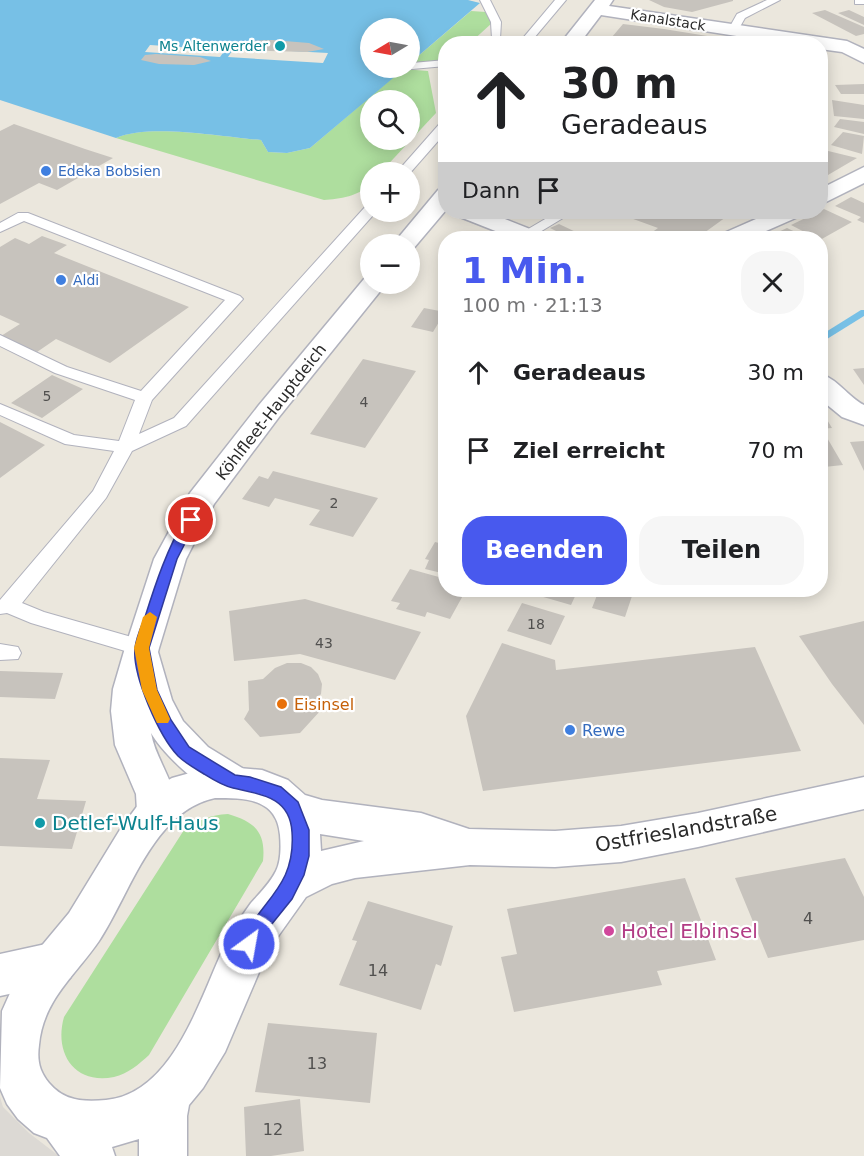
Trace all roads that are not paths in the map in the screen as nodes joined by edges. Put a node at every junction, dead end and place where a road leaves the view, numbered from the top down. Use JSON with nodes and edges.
{"nodes":[{"id":1,"x":485,"y":0,"type":"edge"},
{"id":2,"x":561,"y":0,"type":"edge"},
{"id":3,"x":775,"y":0,"type":"edge"},
{"id":4,"x":600,"y":5,"type":"edge"},
{"id":5,"x":733,"y":30,"type":"junction"},
{"id":6,"x":495,"y":36,"type":"edge"},
{"id":7,"x":530,"y":36,"type":"edge"},
{"id":8,"x":575,"y":36,"type":"edge"},
{"id":9,"x":746,"y":36,"type":"edge"},
{"id":10,"x":828,"y":42,"type":"edge"},
{"id":11,"x":855,"y":44,"type":"edge"},
{"id":12,"x":864,"y":57,"type":"edge"},
{"id":13,"x":438,"y":64,"type":"edge"},
{"id":14,"x":420,"y":66,"type":"edge"},
{"id":15,"x":438,"y":133,"type":"edge"},
{"id":16,"x":412,"y":162,"type":"edge"},
{"id":17,"x":864,"y":174,"type":"edge"},
{"id":18,"x":828,"y":194,"type":"edge"},
{"id":19,"x":438,"y":206,"type":"edge"},
{"id":20,"x":485,"y":219,"type":"edge"},
{"id":21,"x":556,"y":219,"type":"edge"},
{"id":22,"x":774,"y":219,"type":"edge"},
{"id":23,"x":360,"y":221,"type":"edge"},
{"id":24,"x":0,"y":228,"type":"edge"},
{"id":25,"x":514,"y":231,"type":"edge"},
{"id":26,"x":538,"y":231,"type":"edge"},
{"id":27,"x":748,"y":231,"type":"edge"},
{"id":28,"x":414,"y":234,"type":"edge"},
{"id":29,"x":365,"y":294,"type":"edge"},
{"id":30,"x":0,"y":340,"type":"edge"},
{"id":31,"x":828,"y":392,"type":"edge"},
{"id":32,"x":144,"y":398,"type":"junction"},
{"id":33,"x":0,"y":409,"type":"edge"},
{"id":34,"x":864,"y":416,"type":"edge"},
{"id":35,"x":125,"y":447,"type":"junction"},
{"id":36,"x":4,"y":606,"type":"edge"},
{"id":37,"x":142,"y":648,"type":"junction"},
{"id":38,"x":233,"y":782,"type":"junction"},
{"id":39,"x":864,"y":793,"type":"edge"},
{"id":40,"x":292,"y":807,"type":"junction"},
{"id":41,"x":157,"y":812,"type":"junction"},
{"id":42,"x":470,"y":848,"type":"junction"},
{"id":43,"x":291,"y":884,"type":"junction"},
{"id":44,"x":55,"y":963,"type":"junction"},
{"id":45,"x":0,"y":975,"type":"edge"},
{"id":46,"x":8,"y":1049,"type":"edge"},
{"id":47,"x":168,"y":1094,"type":"junction"},
{"id":48,"x":77,"y":1139,"type":"edge"},
{"id":49,"x":163,"y":1156,"type":"edge"}],
"edges":[{"from":1,"to":6,"type":"lane"},
{"from":2,"to":7,"type":"lane"},
{"from":3,"to":5,"type":"lane"},
{"from":4,"to":5,"type":"street","name":"Kanalstack"},
{"from":4,"to":8,"type":"street"},
{"from":5,"to":9,"type":"street","name":"Kanalstack"},
{"from":10,"to":11,"type":"street","name":"Kanalstack"},
{"from":11,"to":12,"type":"street"},
{"from":13,"to":14,"type":"lane"},
{"from":15,"to":16,"type":"lane"},
{"from":17,"to":18,"type":"street"},
{"from":19,"to":28,"type":"street"},
{"from":20,"to":25,"type":"street"},
{"from":21,"to":26,"type":"lane"},
{"from":22,"to":27,"type":"street"},
{"from":23,"to":35,"type":"lane"},
{"from":24,"to":32,"type":"lane"},
{"from":29,"to":37,"type":"street","name":"Köhlfleet-Hauptdeich"},
{"from":30,"to":32,"type":"lane"},
{"from":31,"to":34,"type":"street"},
{"from":32,"to":35,"type":"lane"},
{"from":33,"to":35,"type":"lane"},
{"from":35,"to":36,"type":"lane"},
{"from":36,"to":37,"type":"lane"},
{"from":37,"to":38,"type":"street","name":"Köhlfleet-Hauptdeich"},
{"from":37,"to":41,"type":"street","name":"Köhlfleet-Hauptdeich"},
{"from":38,"to":40,"type":"street","name":"Ostfrieslandstraße"},
{"from":38,"to":41,"type":"street"},
{"from":39,"to":42,"type":"street","name":"Ostfrieslandstraße"},
{"from":40,"to":42,"type":"street","name":"Ostfrieslandstraße"},
{"from":40,"to":43,"type":"street"},
{"from":41,"to":44,"type":"street"},
{"from":42,"to":43,"type":"street","name":"Ostfrieslandstraße"},
{"from":43,"to":47,"type":"street"},
{"from":44,"to":45,"type":"street"},
{"from":44,"to":46,"type":"street"},
{"from":46,"to":48,"type":"street"},
{"from":47,"to":48,"type":"street"},
{"from":47,"to":49,"type":"street"}]}
